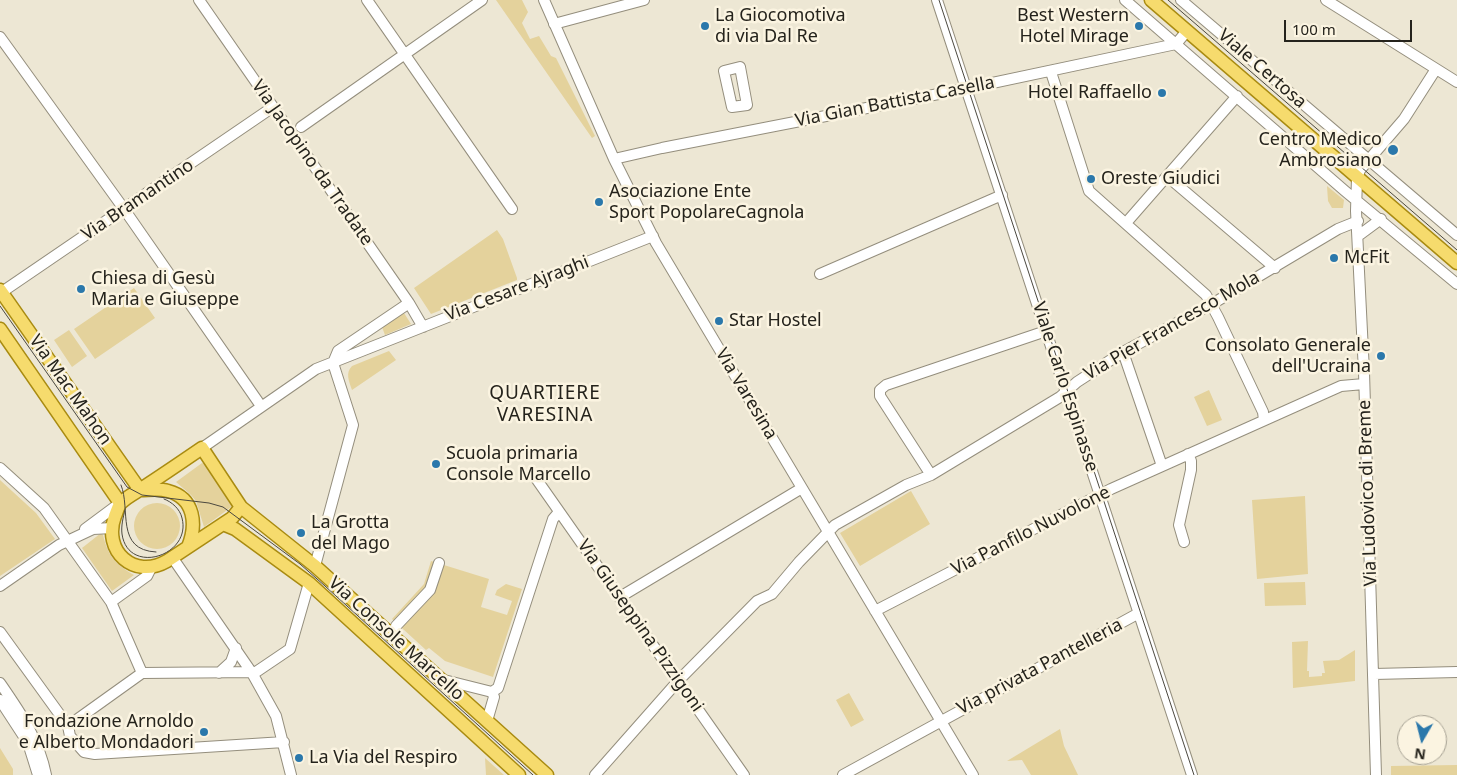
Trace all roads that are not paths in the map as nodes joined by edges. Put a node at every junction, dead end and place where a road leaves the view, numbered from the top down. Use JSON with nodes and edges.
{"nodes":[{"id":1,"x":199,"y":0,"type":"edge"},
{"id":2,"x":367,"y":0,"type":"edge"},
{"id":3,"x":482,"y":0,"type":"edge"},
{"id":4,"x":544,"y":0,"type":"edge"},
{"id":5,"x":644,"y":0,"type":"edge"},
{"id":6,"x":937,"y":0,"type":"edge"},
{"id":7,"x":1125,"y":0,"type":"edge"},
{"id":8,"x":1151,"y":0,"type":"edge"},
{"id":9,"x":1181,"y":0,"type":"edge"},
{"id":10,"x":1328,"y":0,"type":"edge"},
{"id":11,"x":554,"y":24,"type":"junction"},
{"id":12,"x":1187,"y":31,"type":"junction"},
{"id":13,"x":0,"y":37,"type":"edge"},
{"id":14,"x":1176,"y":44,"type":"junction"},
{"id":15,"x":405,"y":54,"type":"junction"},
{"id":16,"x":1436,"y":69,"type":"junction"},
{"id":17,"x":1051,"y":72,"type":"junction"},
{"id":18,"x":1457,"y":82,"type":"edge"},
{"id":19,"x":967,"y":89,"type":"junction"},
{"id":20,"x":1237,"y":96,"type":"junction"},
{"id":21,"x":273,"y":107,"type":"junction"},
{"id":22,"x":301,"y":127,"type":"dead end"},
{"id":23,"x":614,"y":159,"type":"junction"},
{"id":24,"x":1368,"y":161,"type":"junction"},
{"id":25,"x":1168,"y":176,"type":"junction"},
{"id":26,"x":1358,"y":178,"type":"junction"},
{"id":27,"x":1002,"y":195,"type":"junction"},
{"id":28,"x":1357,"y":205,"type":"junction"},
{"id":29,"x":124,"y":209,"type":"junction"},
{"id":30,"x":512,"y":209,"type":"dead end"},
{"id":31,"x":1381,"y":219,"type":"junction"},
{"id":32,"x":1358,"y":221,"type":"junction"},
{"id":33,"x":1126,"y":223,"type":"junction"},
{"id":34,"x":1457,"y":235,"type":"edge"},
{"id":35,"x":653,"y":236,"type":"junction"},
{"id":36,"x":1358,"y":236,"type":"junction"},
{"id":37,"x":1457,"y":263,"type":"edge"},
{"id":38,"x":1275,"y":268,"type":"junction"},
{"id":39,"x":820,"y":274,"type":"dead end"},
{"id":40,"x":1457,"y":284,"type":"edge"},
{"id":41,"x":1,"y":292,"type":"edge"},
{"id":42,"x":409,"y":303,"type":"junction"},
{"id":43,"x":1212,"y":304,"type":"junction"},
{"id":44,"x":376,"y":325,"type":"junction"},
{"id":45,"x":422,"y":326,"type":"junction"},
{"id":46,"x":0,"y":329,"type":"edge"},
{"id":47,"x":1046,"y":331,"type":"junction"},
{"id":48,"x":381,"y":343,"type":"junction"},
{"id":49,"x":1123,"y":352,"type":"junction"},
{"id":50,"x":333,"y":363,"type":"junction"},
{"id":51,"x":1364,"y":384,"type":"junction"},
{"id":52,"x":1066,"y":392,"type":"junction"},
{"id":53,"x":261,"y":406,"type":"junction"},
{"id":54,"x":1264,"y":420,"type":"junction"},
{"id":55,"x":202,"y":448,"type":"junction"},
{"id":56,"x":1188,"y":454,"type":"junction"},
{"id":57,"x":1162,"y":466,"type":"junction"},
{"id":58,"x":0,"y":468,"type":"edge"},
{"id":59,"x":931,"y":475,"type":"junction"},
{"id":60,"x":535,"y":477,"type":"dead end"},
{"id":61,"x":802,"y":488,"type":"junction"},
{"id":62,"x":140,"y":490,"type":"junction"},
{"id":63,"x":1100,"y":494,"type":"junction"},
{"id":64,"x":120,"y":503,"type":"junction"},
{"id":65,"x":241,"y":507,"type":"junction"},
{"id":66,"x":560,"y":512,"type":"junction"},
{"id":67,"x":223,"y":524,"type":"junction"},
{"id":68,"x":112,"y":528,"type":"junction"},
{"id":69,"x":828,"y":532,"type":"junction"},
{"id":70,"x":69,"y":542,"type":"junction"},
{"id":71,"x":1184,"y":542,"type":"dead end"},
{"id":72,"x":188,"y":547,"type":"junction"},
{"id":73,"x":172,"y":557,"type":"junction"},
{"id":74,"x":438,"y":563,"type":"dead end"},
{"id":75,"x":152,"y":566,"type":"junction"},
{"id":76,"x":315,"y":566,"type":"junction"},
{"id":77,"x":309,"y":583,"type":"junction"},
{"id":78,"x":0,"y":586,"type":"edge"},
{"id":79,"x":620,"y":597,"type":"junction"},
{"id":80,"x":111,"y":602,"type":"junction"},
{"id":81,"x":875,"y":611,"type":"junction"},
{"id":82,"x":1139,"y":614,"type":"junction"},
{"id":83,"x":396,"y":626,"type":"dead end"},
{"id":84,"x":0,"y":632,"type":"edge"},
{"id":85,"x":236,"y":648,"type":"junction"},
{"id":86,"x":1457,"y":672,"type":"edge"},
{"id":87,"x":142,"y":673,"type":"junction"},
{"id":88,"x":219,"y":673,"type":"junction"},
{"id":89,"x":252,"y":673,"type":"junction"},
{"id":90,"x":1374,"y":674,"type":"junction"},
{"id":91,"x":440,"y":679,"type":"junction"},
{"id":92,"x":678,"y":681,"type":"junction"},
{"id":93,"x":0,"y":683,"type":"edge"},
{"id":94,"x":492,"y":692,"type":"junction"},
{"id":95,"x":0,"y":700,"type":"edge"},
{"id":96,"x":487,"y":721,"type":"junction"},
{"id":97,"x":941,"y":721,"type":"junction"},
{"id":98,"x":68,"y":726,"type":"junction"},
{"id":99,"x":284,"y":742,"type":"junction"},
{"id":100,"x":38,"y":775,"type":"edge"},
{"id":101,"x":46,"y":775,"type":"edge"},
{"id":102,"x":291,"y":775,"type":"edge"},
{"id":103,"x":519,"y":775,"type":"edge"},
{"id":104,"x":547,"y":775,"type":"edge"},
{"id":105,"x":595,"y":775,"type":"edge"},
{"id":106,"x":744,"y":775,"type":"edge"},
{"id":107,"x":843,"y":775,"type":"edge"},
{"id":108,"x":973,"y":775,"type":"edge"},
{"id":109,"x":1192,"y":775,"type":"edge"},
{"id":110,"x":1376,"y":775,"type":"edge"}],
"edges":[{"from":1,"to":21,"type":"street","name":"Via Jacopino da Tradate"},
{"from":2,"to":15,"type":"street"},
{"from":3,"to":15,"type":"street"},
{"from":4,"to":11,"type":"street","name":"Via Varesina"},
{"from":5,"to":11,"type":"street"},
{"from":6,"to":19,"type":"street","name":"Viale Carlo Espinasse"},
{"from":7,"to":14,"type":"street","name":"Viale Certosa"},
{"from":8,"to":12,"type":"main road","name":"Viale Certosa"},
{"from":9,"to":24,"type":"street","name":"Viale Certosa"},
{"from":10,"to":16,"type":"street"},
{"from":11,"to":23,"type":"street","name":"Via Varesina"},
{"from":12,"to":14,"type":"street"},
{"from":12,"to":26,"type":"main road","name":"Viale Certosa"},
{"from":13,"to":29,"type":"street"},
{"from":14,"to":17,"type":"street","name":"Via Gian Battista Casella"},
{"from":14,"to":20,"type":"street","name":"Viale Certosa"},
{"from":15,"to":22,"type":"street"},
{"from":15,"to":30,"type":"street"},
{"from":16,"to":18,"type":"street"},
{"from":16,"to":24,"type":"street"},
{"from":17,"to":19,"type":"street","name":"Via Gian Battista Casella"},
{"from":17,"to":33,"type":"street"},
{"from":19,"to":23,"type":"street","name":"Via Gian Battista Casella"},
{"from":19,"to":27,"type":"street","name":"Viale Carlo Espinasse"},
{"from":20,"to":25,"type":"street"},
{"from":20,"to":28,"type":"street","name":"Viale Certosa"},
{"from":21,"to":29,"type":"street","name":"Via Bramantino"},
{"from":21,"to":42,"type":"street","name":"Via Jacopino da Tradate"},
{"from":23,"to":35,"type":"street","name":"Via Varesina"},
{"from":24,"to":26,"type":"street"},
{"from":24,"to":34,"type":"street","name":"Viale Certosa"},
{"from":25,"to":33,"type":"street"},
{"from":25,"to":38,"type":"street"},
{"from":26,"to":28,"type":"street"},
{"from":26,"to":37,"type":"main road","name":"Viale Certosa"},
{"from":27,"to":39,"type":"street"},
{"from":27,"to":47,"type":"street","name":"Viale Carlo Espinasse"},
{"from":28,"to":31,"type":"street","name":"Viale Certosa"},
{"from":28,"to":32,"type":"street","name":"Via Ludovico di Breme"},
{"from":29,"to":41,"type":"street","name":"Via Bramantino"},
{"from":29,"to":53,"type":"street"},
{"from":31,"to":36,"type":"street"},
{"from":31,"to":40,"type":"street","name":"Viale Certosa"},
{"from":32,"to":36,"type":"street","name":"Via Ludovico di Breme"},
{"from":32,"to":38,"type":"street","name":"Via Pier Francesco Mola"},
{"from":33,"to":43,"type":"street"},
{"from":35,"to":45,"type":"street","name":"Via Cesare Ajraghi"},
{"from":35,"to":61,"type":"street","name":"Via Varesina"},
{"from":36,"to":51,"type":"street","name":"Via Ludovico di Breme"},
{"from":38,"to":43,"type":"street","name":"Via Pier Francesco Mola"},
{"from":41,"to":62,"type":"main road","name":"Via Mac Mahon"},
{"from":42,"to":44,"type":"street","name":"Via Cesare Ajraghi"},
{"from":42,"to":45,"type":"street","name":"Via Jacopino da Tradate"},
{"from":43,"to":49,"type":"street","name":"Via Pier Francesco Mola"},
{"from":43,"to":54,"type":"street"},
{"from":44,"to":48,"type":"street"},
{"from":44,"to":50,"type":"street","name":"Via Cesare Ajraghi"},
{"from":45,"to":48,"type":"street","name":"Via Cesare Ajraghi"},
{"from":46,"to":64,"type":"main road","name":"Via Mac Mahon"},
{"from":47,"to":52,"type":"street","name":"Viale Carlo Espinasse"},
{"from":47,"to":59,"type":"street"},
{"from":48,"to":50,"type":"street","name":"Via Cesare Ajraghi"},
{"from":49,"to":52,"type":"street","name":"Via Pier Francesco Mola"},
{"from":49,"to":57,"type":"street"},
{"from":50,"to":53,"type":"street","name":"Via Cesare Ajraghi"},
{"from":50,"to":76,"type":"street"},
{"from":51,"to":54,"type":"street","name":"Via Panfilo Nuvolone"},
{"from":51,"to":90,"type":"street","name":"Via Ludovico di Breme"},
{"from":52,"to":59,"type":"street","name":"Via Pier Francesco Mola"},
{"from":52,"to":63,"type":"street","name":"Viale Carlo Espinasse"},
{"from":53,"to":55,"type":"street","name":"Via Cesare Ajraghi"},
{"from":54,"to":56,"type":"street","name":"Via Panfilo Nuvolone"},
{"from":55,"to":62,"type":"main road"},
{"from":55,"to":65,"type":"main road","name":"Via Console Marcello"},
{"from":56,"to":57,"type":"street","name":"Via Panfilo Nuvolone"},
{"from":56,"to":71,"type":"street"},
{"from":57,"to":63,"type":"street","name":"Via Panfilo Nuvolone"},
{"from":58,"to":70,"type":"street"},
{"from":59,"to":69,"type":"street","name":"Via Pier Francesco Mola"},
{"from":60,"to":66,"type":"street","name":"Via Giuseppina Pizzigoni"},
{"from":61,"to":69,"type":"street","name":"Via Varesina"},
{"from":61,"to":79,"type":"street"},
{"from":62,"to":64,"type":"main road"},
{"from":62,"to":72,"type":"main road"},
{"from":63,"to":81,"type":"street","name":"Via Panfilo Nuvolone"},
{"from":63,"to":82,"type":"street","name":"Viale Carlo Espinasse"},
{"from":64,"to":68,"type":"main road"},
{"from":64,"to":70,"type":"street"},
{"from":65,"to":67,"type":"main road"},
{"from":65,"to":76,"type":"main road","name":"Via Console Marcello"},
{"from":66,"to":79,"type":"street","name":"Via Giuseppina Pizzigoni"},
{"from":66,"to":94,"type":"street"},
{"from":67,"to":72,"type":"main road"},
{"from":67,"to":77,"type":"main road","name":"Via Console Marcello"},
{"from":68,"to":70,"type":"street"},
{"from":68,"to":75,"type":"main road"},
{"from":69,"to":81,"type":"street","name":"Via Varesina"},
{"from":69,"to":92,"type":"street","name":"Via Pier Francesco Mola"},
{"from":70,"to":78,"type":"street"},
{"from":70,"to":80,"type":"street"},
{"from":72,"to":73,"type":"main road"},
{"from":73,"to":75,"type":"main road"},
{"from":73,"to":85,"type":"street"},
{"from":74,"to":83,"type":"street"},
{"from":75,"to":80,"type":"street"},
{"from":76,"to":91,"type":"main road","name":"Via Console Marcello"},
{"from":77,"to":89,"type":"street"},
{"from":77,"to":103,"type":"main road","name":"Via Console Marcello"},
{"from":79,"to":92,"type":"street","name":"Via Giuseppina Pizzigoni"},
{"from":80,"to":87,"type":"street"},
{"from":81,"to":97,"type":"street","name":"Via Varesina"},
{"from":82,"to":97,"type":"street","name":"Via privata Pantelleria"},
{"from":82,"to":109,"type":"street","name":"Viale Carlo Espinasse"},
{"from":84,"to":98,"type":"street"},
{"from":85,"to":88,"type":"street"},
{"from":85,"to":89,"type":"street"},
{"from":86,"to":90,"type":"street"},
{"from":87,"to":88,"type":"street"},
{"from":87,"to":98,"type":"street"},
{"from":88,"to":89,"type":"street"},
{"from":89,"to":99,"type":"street"},
{"from":90,"to":110,"type":"street","name":"Via Ludovico di Breme"},
{"from":91,"to":94,"type":"street"},
{"from":91,"to":96,"type":"main road","name":"Via Console Marcello"},
{"from":92,"to":105,"type":"street","name":"Via Pier Francesco Mola"},
{"from":92,"to":106,"type":"street","name":"Via Giuseppina Pizzigoni"},
{"from":93,"to":101,"type":"street"},
{"from":94,"to":96,"type":"street"},
{"from":95,"to":100,"type":"street"},
{"from":96,"to":104,"type":"main road","name":"Via Console Marcello"},
{"from":97,"to":107,"type":"street","name":"Via privata Pantelleria"},
{"from":97,"to":108,"type":"street","name":"Via Varesina"},
{"from":98,"to":99,"type":"street"},
{"from":99,"to":102,"type":"street"}]}
